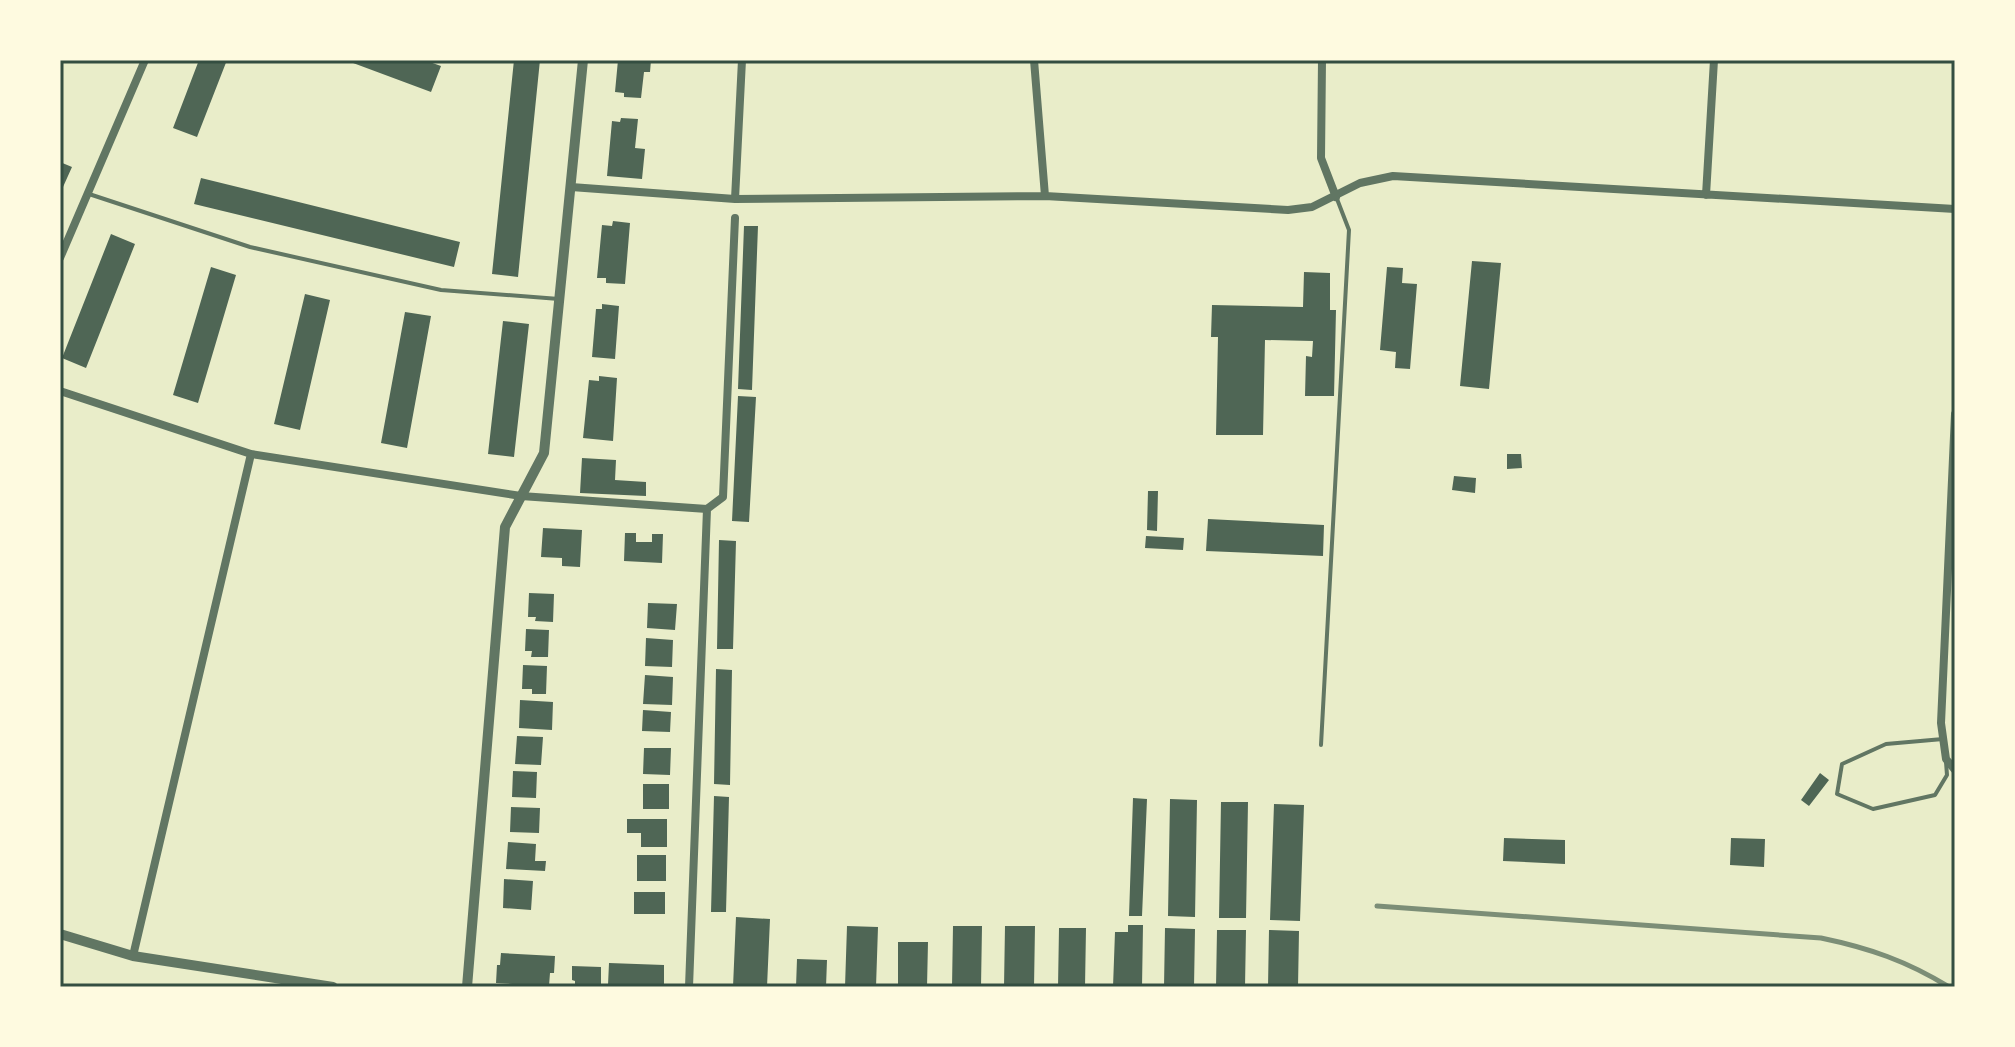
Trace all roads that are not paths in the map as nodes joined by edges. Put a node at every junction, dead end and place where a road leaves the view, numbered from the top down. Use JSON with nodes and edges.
{"nodes":[{"id":1,"x":145,"y":60,"type":"edge"},
{"id":2,"x":583,"y":60,"type":"edge"},
{"id":3,"x":742,"y":60,"type":"edge"},
{"id":4,"x":1034,"y":60,"type":"edge"},
{"id":5,"x":1322,"y":60,"type":"edge"},
{"id":6,"x":1714,"y":60,"type":"edge"},
{"id":7,"x":571,"y":187,"type":"junction"},
{"id":8,"x":87,"y":193,"type":"junction"},
{"id":9,"x":1706,"y":195,"type":"junction"},
{"id":10,"x":1045,"y":196,"type":"junction"},
{"id":11,"x":1336,"y":197,"type":"junction"},
{"id":12,"x":735,"y":199,"type":"junction"},
{"id":13,"x":1955,"y":209,"type":"edge"},
{"id":14,"x":735,"y":218,"type":"dead end"},
{"id":15,"x":60,"y":258,"type":"edge"},
{"id":16,"x":561,"y":299,"type":"junction"},
{"id":17,"x":60,"y":391,"type":"edge"},
{"id":18,"x":1955,"y":414,"type":"edge"},
{"id":19,"x":251,"y":454,"type":"junction"},
{"id":20,"x":521,"y":496,"type":"junction"},
{"id":21,"x":707,"y":509,"type":"junction"},
{"id":22,"x":1943,"y":739,"type":"junction"},
{"id":23,"x":1321,"y":745,"type":"dead end"},
{"id":24,"x":1946,"y":759,"type":"junction"},
{"id":25,"x":1955,"y":770,"type":"edge"},
{"id":26,"x":60,"y":934,"type":"edge"},
{"id":27,"x":133,"y":956,"type":"junction"},
{"id":28,"x":333,"y":987,"type":"edge"},
{"id":29,"x":467,"y":987,"type":"edge"},
{"id":30,"x":689,"y":987,"type":"edge"}],
"edges":[{"from":1,"to":8,"type":"street"},
{"from":2,"to":7,"type":"street"},
{"from":3,"to":12,"type":"street"},
{"from":4,"to":10,"type":"street"},
{"from":5,"to":11,"type":"street"},
{"from":6,"to":9,"type":"street"},
{"from":7,"to":12,"type":"street"},
{"from":7,"to":16,"type":"street"},
{"from":8,"to":15,"type":"street"},
{"from":8,"to":16,"type":"lane"},
{"from":9,"to":11,"type":"street"},
{"from":9,"to":13,"type":"street"},
{"from":10,"to":11,"type":"street"},
{"from":10,"to":12,"type":"street"},
{"from":11,"to":23,"type":"lane"},
{"from":14,"to":21,"type":"street"},
{"from":16,"to":20,"type":"street"},
{"from":17,"to":19,"type":"street"},
{"from":18,"to":22,"type":"street"},
{"from":19,"to":20,"type":"street"},
{"from":19,"to":27,"type":"street"},
{"from":20,"to":21,"type":"street"},
{"from":20,"to":29,"type":"street"},
{"from":21,"to":30,"type":"street"},
{"from":22,"to":24,"type":"street"},
{"from":22,"to":24,"type":"lane"},
{"from":24,"to":25,"type":"street"},
{"from":26,"to":27,"type":"street"},
{"from":27,"to":28,"type":"street"}]}
